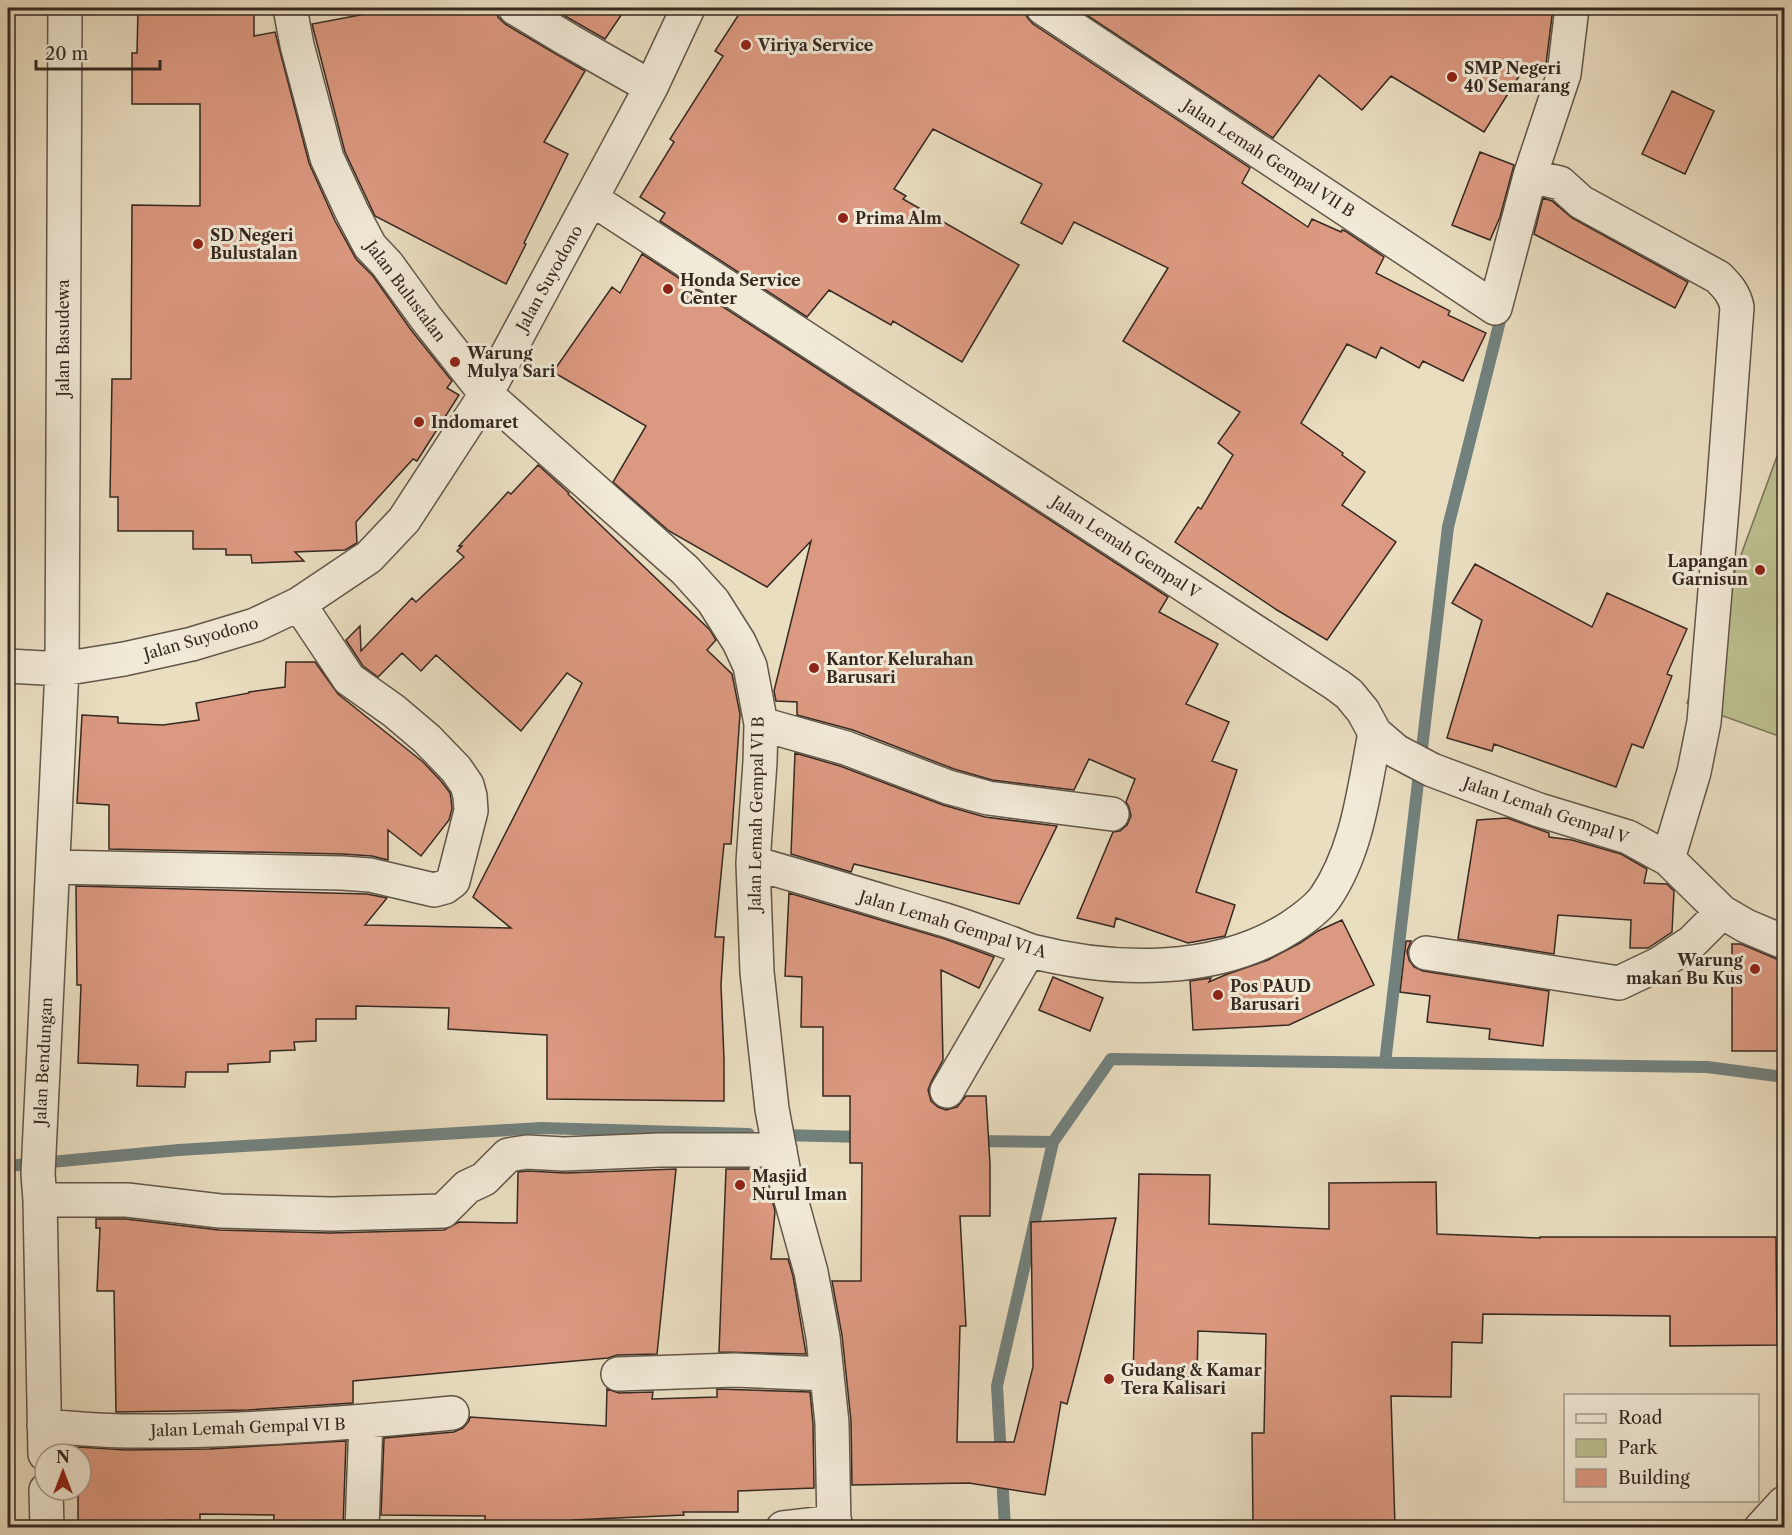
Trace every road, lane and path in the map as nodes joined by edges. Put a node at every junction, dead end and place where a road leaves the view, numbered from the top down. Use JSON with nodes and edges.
{"nodes":[{"id":1,"x":65,"y":8,"type":"edge"},
{"id":2,"x":290,"y":8,"type":"edge"},
{"id":3,"x":514,"y":8,"type":"edge"},
{"id":4,"x":688,"y":8,"type":"edge"},
{"id":5,"x":1043,"y":8,"type":"edge"},
{"id":6,"x":1572,"y":8,"type":"edge"},
{"id":7,"x":651,"y":87,"type":"junction"},
{"id":8,"x":1541,"y":179,"type":"junction"},
{"id":9,"x":592,"y":199,"type":"junction"},
{"id":10,"x":486,"y":394,"type":"junction"},
{"id":11,"x":299,"y":604,"type":"junction"},
{"id":12,"x":8,"y":666,"type":"edge"},
{"id":13,"x":62,"y":669,"type":"junction"},
{"id":14,"x":761,"y":724,"type":"junction"},
{"id":15,"x":1385,"y":742,"type":"junction"},
{"id":16,"x":1112,"y":814,"type":"dead end"},
{"id":17,"x":1668,"y":859,"type":"junction"},
{"id":18,"x":753,"y":863,"type":"junction"},
{"id":19,"x":53,"y":867,"type":"junction"},
{"id":20,"x":1722,"y":912,"type":"junction"},
{"id":21,"x":1785,"y":942,"type":"edge"},
{"id":22,"x":1029,"y":950,"type":"junction"},
{"id":23,"x":1426,"y":953,"type":"dead end"},
{"id":24,"x":947,"y":1091,"type":"dead end"},
{"id":25,"x":779,"y":1146,"type":"junction"},
{"id":26,"x":39,"y":1187,"type":"junction"},
{"id":27,"x":618,"y":1374,"type":"dead end"},
{"id":28,"x":827,"y":1374,"type":"junction"},
{"id":29,"x":452,"y":1413,"type":"dead end"},
{"id":30,"x":366,"y":1422,"type":"junction"},
{"id":31,"x":45,"y":1440,"type":"edge"},
{"id":32,"x":46,"y":1502,"type":"edge"},
{"id":33,"x":1785,"y":1503,"type":"edge"},
{"id":34,"x":835,"y":1525,"type":"edge"},
{"id":35,"x":47,"y":1527,"type":"edge"},
{"id":36,"x":362,"y":1527,"type":"edge"},
{"id":37,"x":783,"y":1527,"type":"edge"},
{"id":38,"x":1761,"y":1527,"type":"edge"}],
"edges":[{"from":1,"to":13,"type":"street","name":"Jalan Basudewa"},
{"from":2,"to":10,"type":"street","name":"Jalan Bulustalan"},
{"from":3,"to":7,"type":"street"},
{"from":4,"to":7,"type":"street","name":"Jalan Suyodono"},
{"from":5,"to":8,"type":"street","name":"Jalan Lemah Gempal VII B"},
{"from":6,"to":8,"type":"street"},
{"from":7,"to":9,"type":"street","name":"Jalan Suyodono"},
{"from":8,"to":17,"type":"street"},
{"from":9,"to":10,"type":"street","name":"Jalan Suyodono"},
{"from":9,"to":15,"type":"street","name":"Jalan Lemah Gempal V"},
{"from":10,"to":11,"type":"street","name":"Jalan Suyodono"},
{"from":10,"to":14,"type":"street","name":"Jalan Lemah Gempal VI B"},
{"from":11,"to":13,"type":"street","name":"Jalan Suyodono"},
{"from":11,"to":19,"type":"street"},
{"from":12,"to":13,"type":"street","name":"Jalan Suyodono"},
{"from":13,"to":19,"type":"street","name":"Jalan Bendungan"},
{"from":14,"to":16,"type":"street"},
{"from":14,"to":18,"type":"street","name":"Jalan Lemah Gempal VI B"},
{"from":15,"to":17,"type":"street","name":"Jalan Lemah Gempal V"},
{"from":15,"to":22,"type":"street","name":"Jalan Lemah Gempal VI A"},
{"from":17,"to":20,"type":"street","name":"Jalan Lemah Gempal V"},
{"from":18,"to":22,"type":"street","name":"Jalan Lemah Gempal VI A"},
{"from":18,"to":25,"type":"street","name":"Jalan Lemah Gempal VI B"},
{"from":19,"to":26,"type":"street","name":"Jalan Bendungan"},
{"from":20,"to":21,"type":"street","name":"Jalan Lemah Gempal V"},
{"from":20,"to":23,"type":"street"},
{"from":22,"to":24,"type":"street"},
{"from":25,"to":26,"type":"street"},
{"from":25,"to":28,"type":"street","name":"Jalan Lemah Gempal VI B"},
{"from":26,"to":31,"type":"street","name":"Jalan Bendungan"},
{"from":27,"to":28,"type":"street"},
{"from":28,"to":34,"type":"street","name":"Jalan Lemah Gempal VI B"},
{"from":29,"to":30,"type":"street","name":"Jalan Lemah Gempal VI B"},
{"from":30,"to":31,"type":"street","name":"Jalan Lemah Gempal VI B"},
{"from":30,"to":36,"type":"street"},
{"from":32,"to":35,"type":"street"},
{"from":33,"to":38,"type":"street"},
{"from":34,"to":37,"type":"street"}]}
